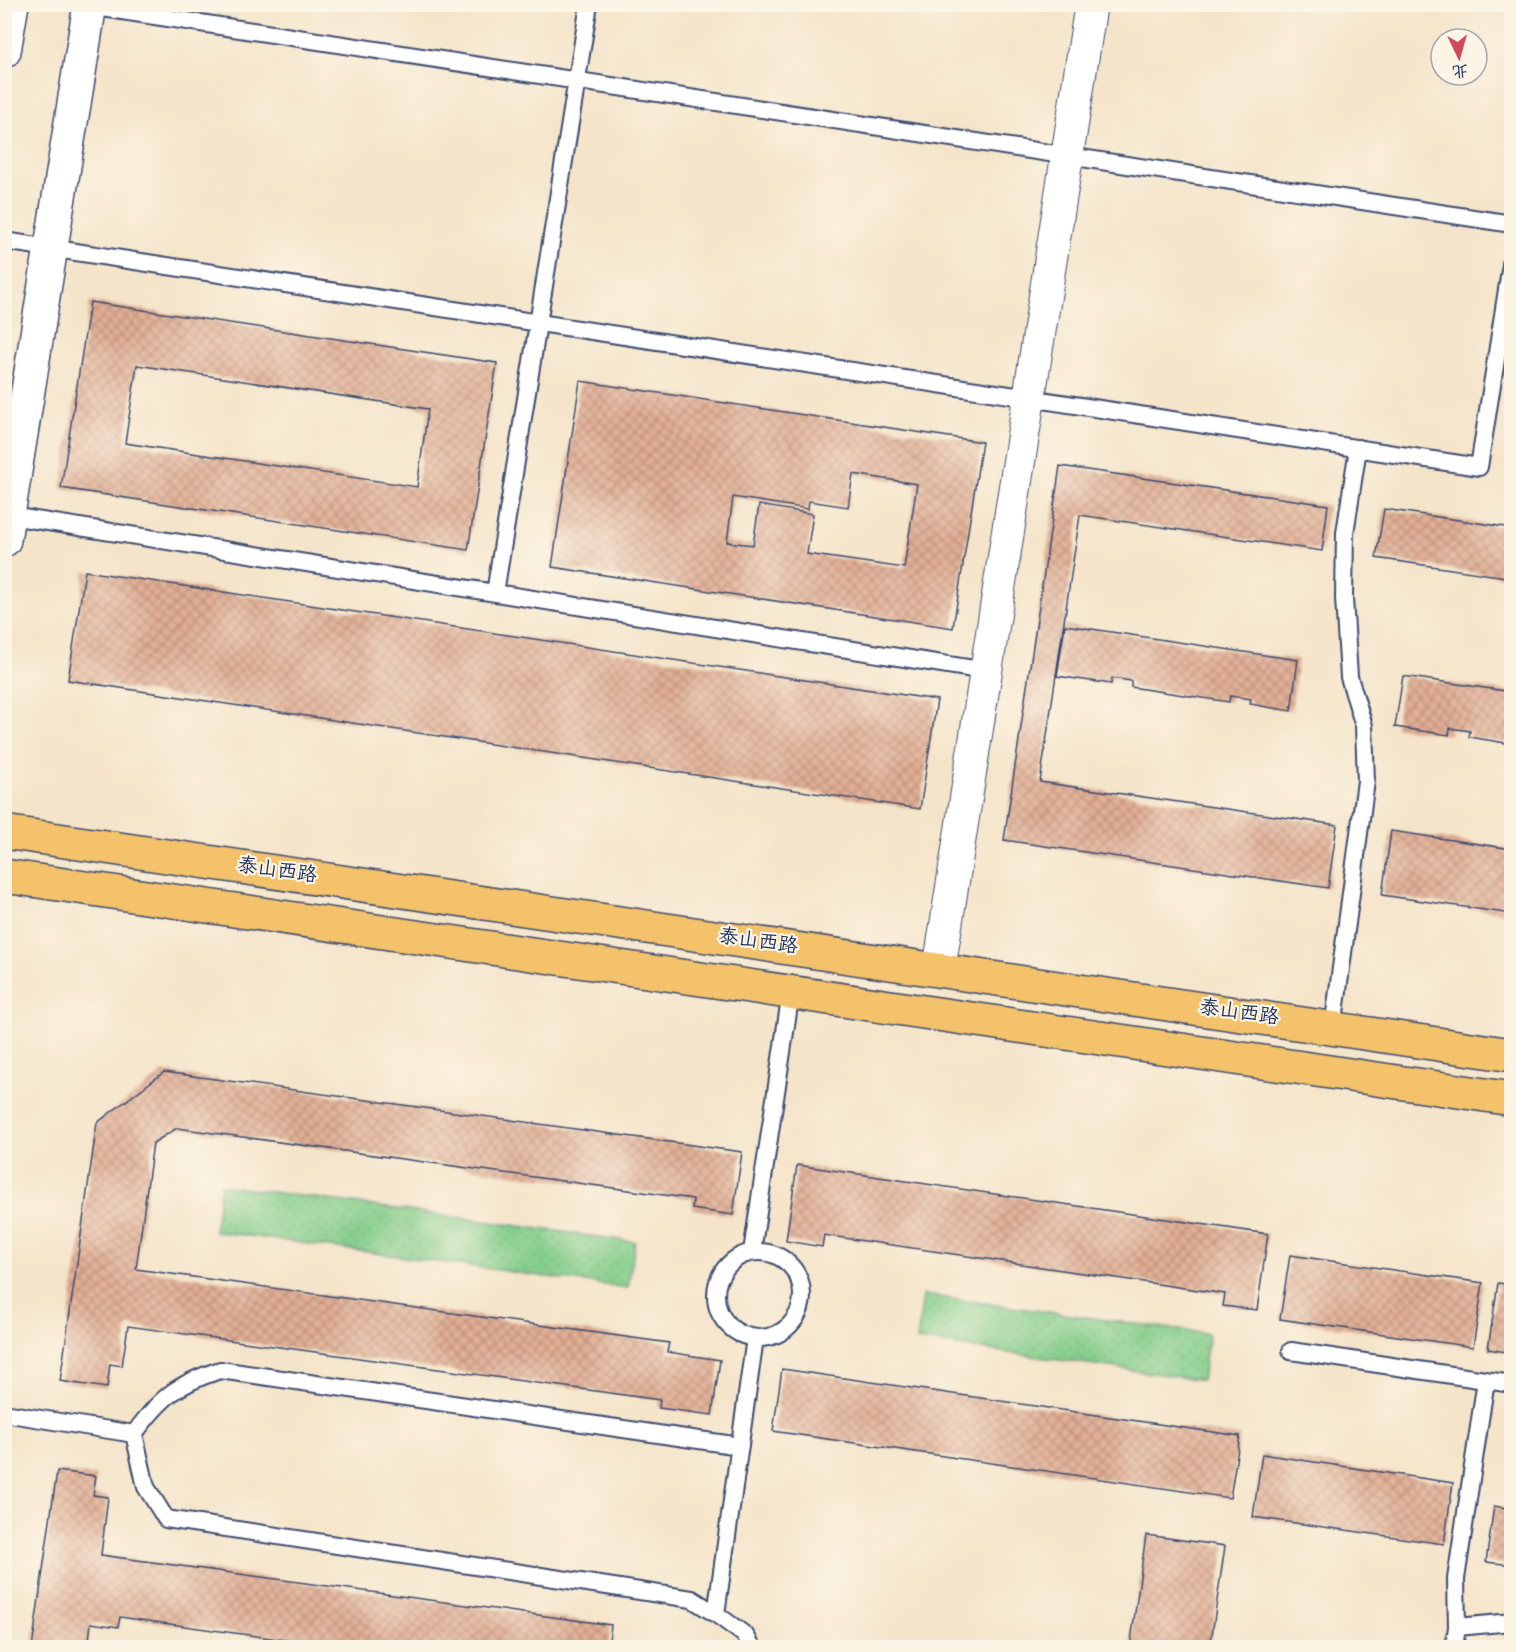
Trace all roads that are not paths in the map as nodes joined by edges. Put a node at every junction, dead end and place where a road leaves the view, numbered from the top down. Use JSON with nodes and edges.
{"nodes":[{"id":1,"x":12,"y":4,"type":"edge"},
{"id":2,"x":589,"y":4,"type":"edge"},
{"id":3,"x":1091,"y":4,"type":"edge"},
{"id":4,"x":87,"y":5,"type":"edge"},
{"id":5,"x":4,"y":51,"type":"edge"},
{"id":6,"x":577,"y":81,"type":"junction"},
{"id":7,"x":1067,"y":156,"type":"junction"},
{"id":8,"x":1512,"y":224,"type":"edge"},
{"id":9,"x":4,"y":241,"type":"edge"},
{"id":10,"x":51,"y":248,"type":"junction"},
{"id":11,"x":1512,"y":258,"type":"edge"},
{"id":12,"x":538,"y":323,"type":"junction"},
{"id":13,"x":1029,"y":398,"type":"junction"},
{"id":14,"x":1358,"y":448,"type":"junction"},
{"id":15,"x":6,"y":524,"type":"edge"},
{"id":16,"x":495,"y":593,"type":"junction"},
{"id":17,"x":986,"y":671,"type":"junction"},
{"id":18,"x":4,"y":832,"type":"edge"},
{"id":19,"x":4,"y":876,"type":"edge"},
{"id":20,"x":939,"y":970,"type":"junction"},
{"id":21,"x":791,"y":992,"type":"junction"},
{"id":22,"x":1334,"y":1028,"type":"junction"},
{"id":23,"x":1512,"y":1055,"type":"edge"},
{"id":24,"x":1512,"y":1098,"type":"edge"},
{"id":25,"x":752,"y":1252,"type":"junction"},
{"id":26,"x":755,"y":1338,"type":"junction"},
{"id":27,"x":1291,"y":1351,"type":"dead end"},
{"id":28,"x":1486,"y":1380,"type":"junction"},
{"id":29,"x":1512,"y":1384,"type":"edge"},
{"id":30,"x":4,"y":1413,"type":"edge"},
{"id":31,"x":134,"y":1434,"type":"junction"},
{"id":32,"x":740,"y":1446,"type":"junction"},
{"id":33,"x":717,"y":1614,"type":"junction"},
{"id":34,"x":1512,"y":1622,"type":"edge"},
{"id":35,"x":1458,"y":1628,"type":"junction"},
{"id":36,"x":753,"y":1647,"type":"edge"},
{"id":37,"x":1455,"y":1647,"type":"edge"}],
"edges":[{"from":1,"to":5,"type":"street"},
{"from":2,"to":6,"type":"lane"},
{"from":3,"to":7,"type":"street"},
{"from":4,"to":6,"type":"lane"},
{"from":4,"to":10,"type":"street"},
{"from":6,"to":7,"type":"lane"},
{"from":6,"to":12,"type":"lane"},
{"from":7,"to":8,"type":"lane"},
{"from":7,"to":13,"type":"street"},
{"from":9,"to":10,"type":"lane"},
{"from":10,"to":12,"type":"lane"},
{"from":10,"to":15,"type":"street"},
{"from":11,"to":14,"type":"lane"},
{"from":12,"to":13,"type":"lane"},
{"from":12,"to":16,"type":"lane"},
{"from":13,"to":14,"type":"lane"},
{"from":13,"to":17,"type":"street"},
{"from":14,"to":22,"type":"lane"},
{"from":15,"to":16,"type":"lane"},
{"from":16,"to":17,"type":"lane"},
{"from":17,"to":20,"type":"street"},
{"from":18,"to":20,"type":"highway","name":"泰山西路"},
{"from":19,"to":21,"type":"highway"},
{"from":20,"to":22,"type":"highway","name":"泰山西路"},
{"from":21,"to":24,"type":"highway"},
{"from":21,"to":25,"type":"lane"},
{"from":22,"to":23,"type":"highway","name":"泰山西路"},
{"from":25,"to":26,"type":"lane"},
{"from":25,"to":26,"type":"lane"},
{"from":26,"to":32,"type":"lane"},
{"from":27,"to":28,"type":"lane"},
{"from":28,"to":29,"type":"lane"},
{"from":28,"to":35,"type":"lane"},
{"from":30,"to":31,"type":"lane"},
{"from":31,"to":32,"type":"lane"},
{"from":31,"to":33,"type":"lane"},
{"from":32,"to":33,"type":"lane"},
{"from":33,"to":36,"type":"lane"},
{"from":34,"to":35,"type":"lane"},
{"from":35,"to":37,"type":"lane"}]}
